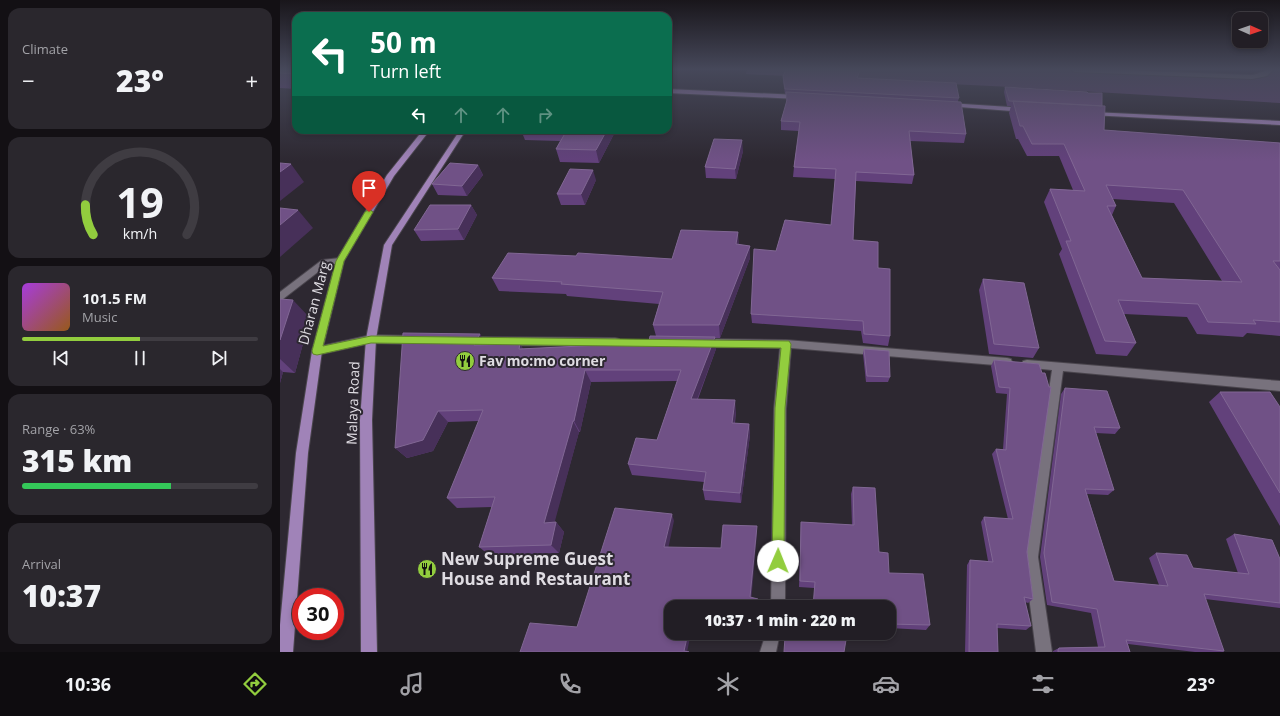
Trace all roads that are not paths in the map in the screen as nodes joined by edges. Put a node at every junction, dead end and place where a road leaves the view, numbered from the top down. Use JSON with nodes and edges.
{"nodes":[{"id":1,"x":937,"y":105,"type":"edge"},
{"id":2,"x":1032,"y":110,"type":"edge"},
{"id":3,"x":1087,"y":114,"type":"edge"},
{"id":4,"x":1280,"y":123,"type":"edge"},
{"id":5,"x":424,"y":134,"type":"edge"},
{"id":6,"x":460,"y":134,"type":"edge"},
{"id":7,"x":340,"y":261,"type":"junction"},
{"id":8,"x":280,"y":296,"type":"edge"},
{"id":9,"x":371,"y":339,"type":"junction"},
{"id":10,"x":427,"y":340,"type":"edge"},
{"id":11,"x":459,"y":340,"type":"edge"},
{"id":12,"x":626,"y":342,"type":"edge"},
{"id":13,"x":690,"y":343,"type":"edge"},
{"id":14,"x":786,"y":344,"type":"junction"},
{"id":15,"x":317,"y":351,"type":"junction"},
{"id":16,"x":1058,"y":366,"type":"junction"},
{"id":17,"x":1280,"y":386,"type":"edge"},
{"id":18,"x":778,"y":600,"type":"edge"},
{"id":19,"x":771,"y":640,"type":"edge"},
{"id":20,"x":284,"y":652,"type":"edge"},
{"id":21,"x":370,"y":652,"type":"edge"},
{"id":22,"x":768,"y":652,"type":"edge"},
{"id":23,"x":1044,"y":652,"type":"edge"}],
"edges":[{"from":1,"to":2,"type":"main road"},
{"from":3,"to":4,"type":"main road"},
{"from":5,"to":7,"type":"main road","name":"Dharan Marg"},
{"from":6,"to":9,"type":"main road","name":"Malaya Road"},
{"from":7,"to":8,"type":"street"},
{"from":7,"to":15,"type":"main road","name":"Dharan Marg"},
{"from":9,"to":10,"type":"street"},
{"from":9,"to":15,"type":"street"},
{"from":9,"to":21,"type":"main road","name":"Malaya Road"},
{"from":11,"to":12,"type":"street"},
{"from":13,"to":14,"type":"street"},
{"from":14,"to":16,"type":"street"},
{"from":14,"to":18,"type":"street"},
{"from":15,"to":20,"type":"main road","name":"Dharan Marg"},
{"from":16,"to":17,"type":"street"},
{"from":16,"to":23,"type":"street"},
{"from":19,"to":22,"type":"street"}]}
